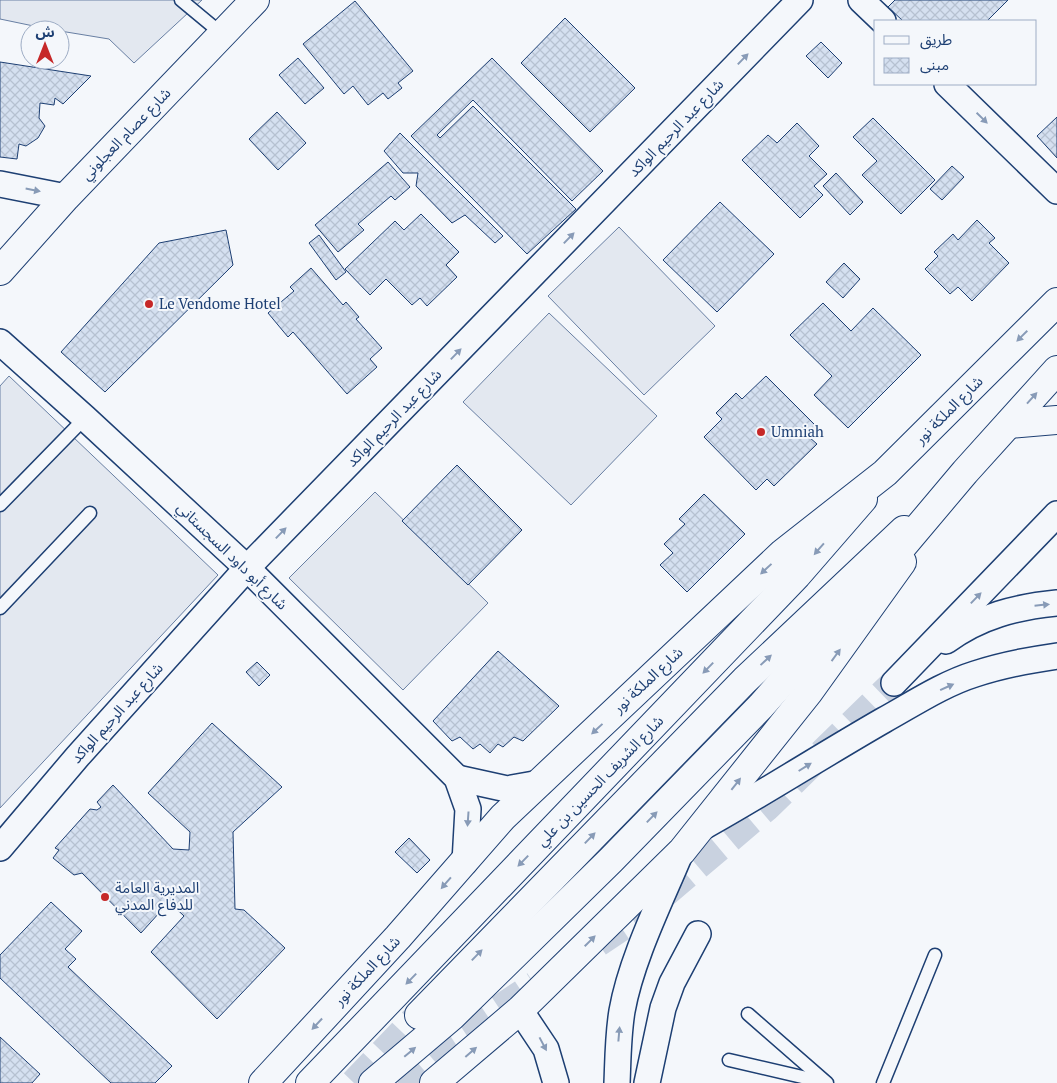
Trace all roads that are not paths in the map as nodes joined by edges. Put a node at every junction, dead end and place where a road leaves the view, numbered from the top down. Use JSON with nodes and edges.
{"nodes":[{"id":1,"x":182,"y":0,"type":"edge"},
{"id":2,"x":255,"y":0,"type":"edge"},
{"id":3,"x":800,"y":0,"type":"edge"},
{"id":4,"x":861,"y":0,"type":"edge"},
{"id":5,"x":882,"y":20,"type":"edge"},
{"id":6,"x":222,"y":34,"type":"junction"},
{"id":7,"x":948,"y":85,"type":"edge"},
{"id":8,"x":0,"y":184,"type":"edge"},
{"id":9,"x":1057,"y":191,"type":"edge"},
{"id":10,"x":66,"y":197,"type":"junction"},
{"id":11,"x":0,"y":271,"type":"edge"},
{"id":12,"x":1057,"y":302,"type":"edge"},
{"id":13,"x":0,"y":342,"type":"edge"},
{"id":14,"x":1057,"y":370,"type":"edge"},
{"id":15,"x":85,"y":418,"type":"junction"},
{"id":16,"x":1057,"y":420,"type":"edge"},
{"id":17,"x":1009,"y":424,"type":"junction"},
{"id":18,"x":969,"y":468,"type":"junction"},
{"id":19,"x":885,"y":473,"type":"junction"},
{"id":20,"x":0,"y":505,"type":"edge"},
{"id":21,"x":90,"y":513,"type":"dead end"},
{"id":22,"x":1057,"y":514,"type":"edge"},
{"id":23,"x":247,"y":568,"type":"junction"},
{"id":24,"x":1057,"y":603,"type":"edge"},
{"id":25,"x":0,"y":608,"type":"edge"},
{"id":26,"x":1057,"y":656,"type":"edge"},
{"id":27,"x":457,"y":778,"type":"junction"},
{"id":28,"x":540,"y":783,"type":"junction"},
{"id":29,"x":703,"y":827,"type":"junction"},
{"id":30,"x":0,"y":848,"type":"edge"},
{"id":31,"x":682,"y":851,"type":"junction"},
{"id":32,"x":465,"y":862,"type":"junction"},
{"id":33,"x":698,"y":934,"type":"dead end"},
{"id":34,"x":935,"y":955,"type":"dead end"},
{"id":35,"x":520,"y":1010,"type":"junction"},
{"id":36,"x":748,"y":1014,"type":"dead end"},
{"id":37,"x":419,"y":1015,"type":"tunnel mouth"},
{"id":38,"x":729,"y":1060,"type":"dead end"},
{"id":39,"x":264,"y":1081,"type":"edge"},
{"id":40,"x":310,"y":1083,"type":"edge"},
{"id":41,"x":372,"y":1083,"type":"edge"},
{"id":42,"x":434,"y":1083,"type":"edge"},
{"id":43,"x":556,"y":1083,"type":"edge"},
{"id":44,"x":618,"y":1083,"type":"edge"},
{"id":45,"x":647,"y":1083,"type":"edge"},
{"id":46,"x":826,"y":1083,"type":"edge"},
{"id":47,"x":883,"y":1083,"type":"edge"}],
"edges":[{"from":1,"to":6,"type":"lane"},
{"from":2,"to":6,"type":"main road","name":"شارع عصام العجلوني"},
{"from":23,"to":3,"type":"street","name":"شارع عبد الرحيم الواكد","one_way":true},
{"from":4,"to":5,"type":"street"},
{"from":6,"to":10,"type":"main road","name":"شارع عصام العجلوني"},
{"from":7,"to":9,"type":"street","one_way":true},
{"from":8,"to":10,"type":"street","one_way":true},
{"from":10,"to":11,"type":"main road","name":"شارع عصام العجلوني"},
{"from":12,"to":19,"type":"main road","name":"شارع الملكة نور","one_way":true},
{"from":13,"to":15,"type":"street","name":"شارع أبو داود السجستاني"},
{"from":17,"to":14,"type":"main road","one_way":true},
{"from":15,"to":20,"type":"lane"},
{"from":15,"to":23,"type":"street","name":"شارع أبو داود السجستاني"},
{"from":16,"to":17,"type":"main road"},
{"from":17,"to":18,"type":"main road"},
{"from":29,"to":18,"type":"main road","one_way":true},
{"from":37,"to":18,"type":"main road","one_way":true},
{"from":41,"to":18,"type":"main road","one_way":true},
{"from":19,"to":28,"type":"main road","name":"شارع الملكة نور","one_way":true},
{"from":19,"to":40,"type":"main road","name":"شارع الشريف الحسين بن علي","one_way":true},
{"from":21,"to":25,"type":"lane"},
{"from":22,"to":24,"type":"street"},
{"from":23,"to":27,"type":"street","name":"شارع أبو داود السجستاني"},
{"from":23,"to":30,"type":"street","name":"شارع عبد الرحيم الواكد"},
{"from":29,"to":26,"type":"street","one_way":true},
{"from":27,"to":28,"type":"street"},
{"from":27,"to":32,"type":"street","one_way":true},
{"from":28,"to":32,"type":"main road","name":"شارع الملكة نور"},
{"from":29,"to":31,"type":"main road"},
{"from":35,"to":31,"type":"main road","one_way":true},
{"from":44,"to":31,"type":"street","one_way":true},
{"from":32,"to":39,"type":"main road","name":"شارع الملكة نور","one_way":true},
{"from":33,"to":45,"type":"street"},
{"from":34,"to":47,"type":"lane"},
{"from":42,"to":35,"type":"main road","one_way":true},
{"from":35,"to":43,"type":"street","one_way":true},
{"from":36,"to":46,"type":"lane"},
{"from":38,"to":46,"type":"lane"}]}
